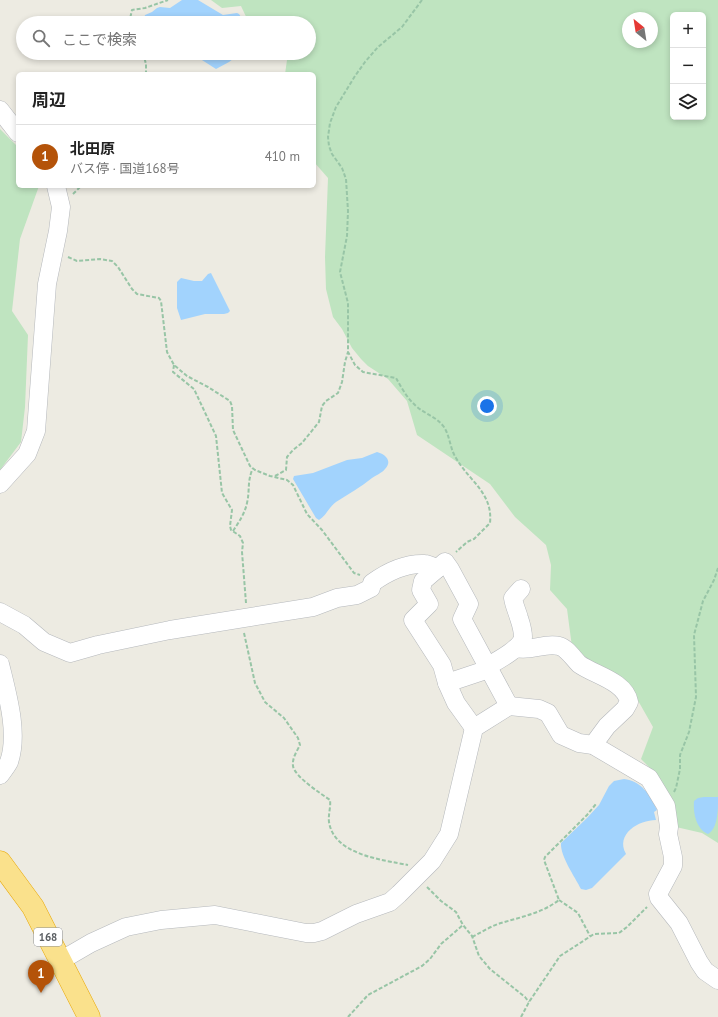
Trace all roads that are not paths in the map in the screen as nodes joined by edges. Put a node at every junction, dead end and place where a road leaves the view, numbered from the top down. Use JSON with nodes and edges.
{"nodes":[{"id":1,"x":0,"y":110,"type":"edge"},
{"id":2,"x":16,"y":130,"type":"edge"},
{"id":3,"x":56,"y":188,"type":"edge"},
{"id":4,"x":0,"y":484,"type":"edge"},
{"id":5,"x":441,"y":566,"type":"junction"},
{"id":6,"x":521,"y":589,"type":"dead end"},
{"id":7,"x":0,"y":612,"type":"edge"},
{"id":8,"x":516,"y":648,"type":"junction"},
{"id":9,"x":0,"y":664,"type":"edge"},
{"id":10,"x":489,"y":668,"type":"junction"},
{"id":11,"x":447,"y":683,"type":"junction"},
{"id":12,"x":509,"y":706,"type":"junction"},
{"id":13,"x":474,"y":728,"type":"junction"},
{"id":14,"x":594,"y":745,"type":"junction"},
{"id":15,"x":0,"y":774,"type":"edge"},
{"id":16,"x":0,"y":862,"type":"edge"},
{"id":17,"x":60,"y":961,"type":"junction"},
{"id":18,"x":718,"y":980,"type":"edge"},
{"id":19,"x":90,"y":1017,"type":"edge"}],
"edges":[{"from":1,"to":2,"type":"street"},
{"from":3,"to":4,"type":"street"},
{"from":5,"to":7,"type":"street"},
{"from":5,"to":10,"type":"street"},
{"from":5,"to":11,"type":"street"},
{"from":6,"to":8,"type":"street"},
{"from":8,"to":10,"type":"street"},
{"from":8,"to":14,"type":"street"},
{"from":9,"to":15,"type":"street"},
{"from":10,"to":11,"type":"street"},
{"from":10,"to":12,"type":"street"},
{"from":11,"to":13,"type":"street"},
{"from":12,"to":13,"type":"street"},
{"from":12,"to":14,"type":"street"},
{"from":13,"to":17,"type":"street"},
{"from":14,"to":18,"type":"street"},
{"from":16,"to":17,"type":"highway","number":"168"},
{"from":17,"to":19,"type":"highway","number":"168"}]}
